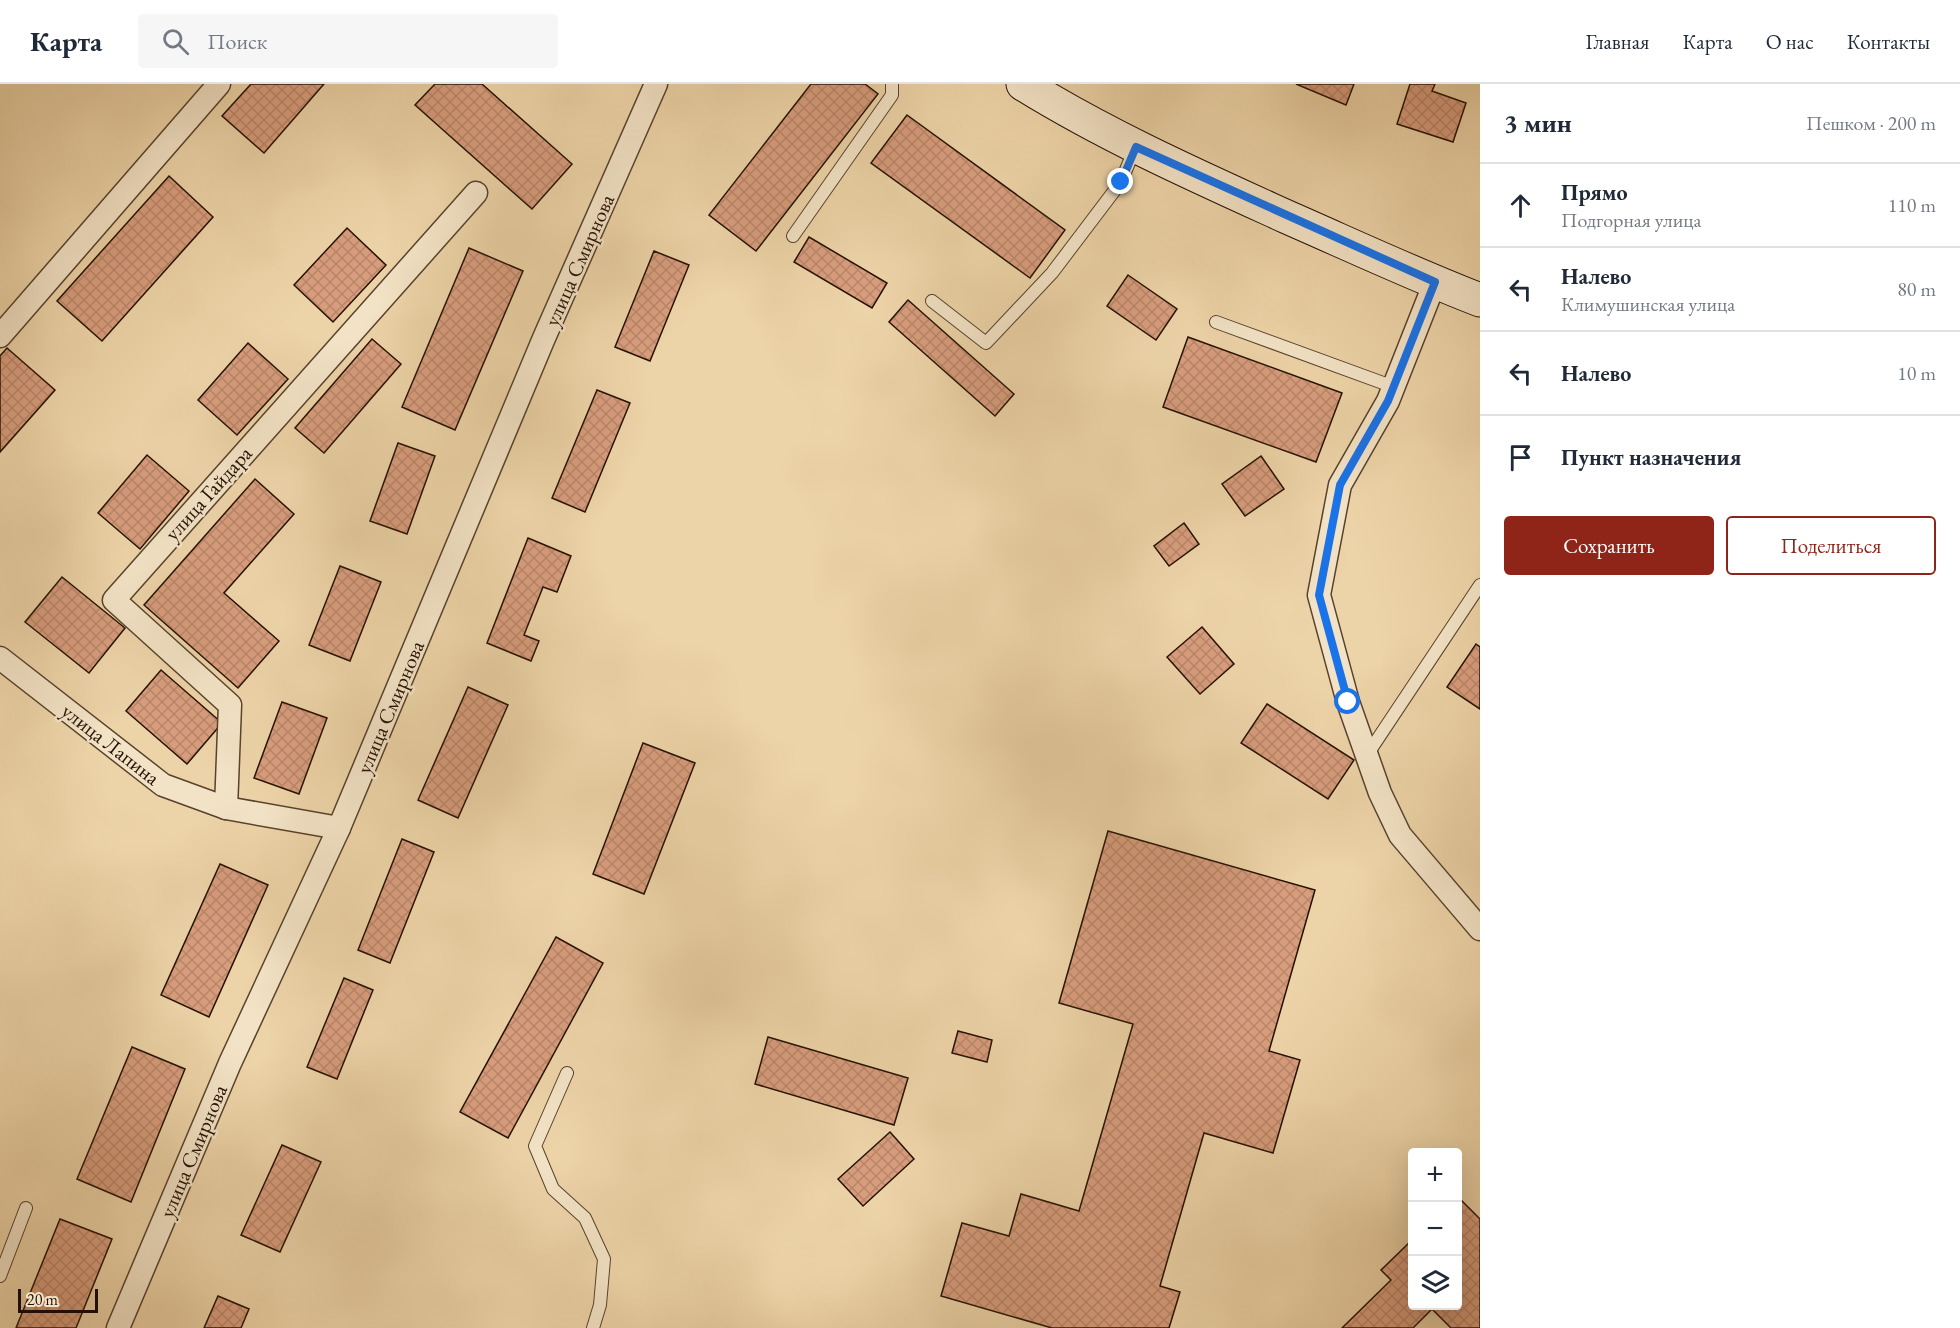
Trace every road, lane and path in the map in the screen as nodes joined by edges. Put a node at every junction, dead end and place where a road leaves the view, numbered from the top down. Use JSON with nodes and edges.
{"nodes":[{"id":1,"x":219,"y":84,"type":"edge"},
{"id":2,"x":656,"y":84,"type":"edge"},
{"id":3,"x":892,"y":84,"type":"edge"},
{"id":4,"x":1032,"y":86,"type":"edge"},
{"id":5,"x":1136,"y":147,"type":"junction"},
{"id":6,"x":476,"y":193,"type":"dead end"},
{"id":7,"x":793,"y":236,"type":"dead end"},
{"id":8,"x":1435,"y":282,"type":"junction"},
{"id":9,"x":1480,"y":300,"type":"edge"},
{"id":10,"x":932,"y":301,"type":"dead end"},
{"id":11,"x":1216,"y":322,"type":"dead end"},
{"id":12,"x":0,"y":336,"type":"edge"},
{"id":13,"x":1394,"y":387,"type":"junction"},
{"id":14,"x":1480,"y":585,"type":"edge"},
{"id":15,"x":0,"y":658,"type":"edge"},
{"id":16,"x":1367,"y":755,"type":"junction"},
{"id":17,"x":226,"y":808,"type":"junction"},
{"id":18,"x":339,"y":828,"type":"junction"},
{"id":19,"x":1480,"y":929,"type":"edge"},
{"id":20,"x":567,"y":1073,"type":"dead end"},
{"id":21,"x":26,"y":1208,"type":"dead end"},
{"id":22,"x":0,"y":1276,"type":"edge"},
{"id":23,"x":118,"y":1328,"type":"edge"},
{"id":24,"x":593,"y":1328,"type":"edge"}],
"edges":[{"from":1,"to":12,"type":"street"},
{"from":2,"to":18,"type":"street","name":"улица Смирнова"},
{"from":3,"to":7,"type":"lane"},
{"from":4,"to":5,"type":"street"},
{"from":5,"to":8,"type":"street"},
{"from":5,"to":10,"type":"lane"},
{"from":6,"to":17,"type":"street","name":"улица Гайдара"},
{"from":8,"to":9,"type":"street"},
{"from":8,"to":13,"type":"street"},
{"from":11,"to":13,"type":"lane"},
{"from":13,"to":16,"type":"street"},
{"from":14,"to":16,"type":"lane"},
{"from":15,"to":17,"type":"street","name":"улица Лапина"},
{"from":16,"to":19,"type":"street"},
{"from":17,"to":18,"type":"street","name":"улица Лапина"},
{"from":18,"to":23,"type":"street","name":"улица Смирнова"},
{"from":20,"to":24,"type":"lane"},
{"from":21,"to":22,"type":"lane"}]}
